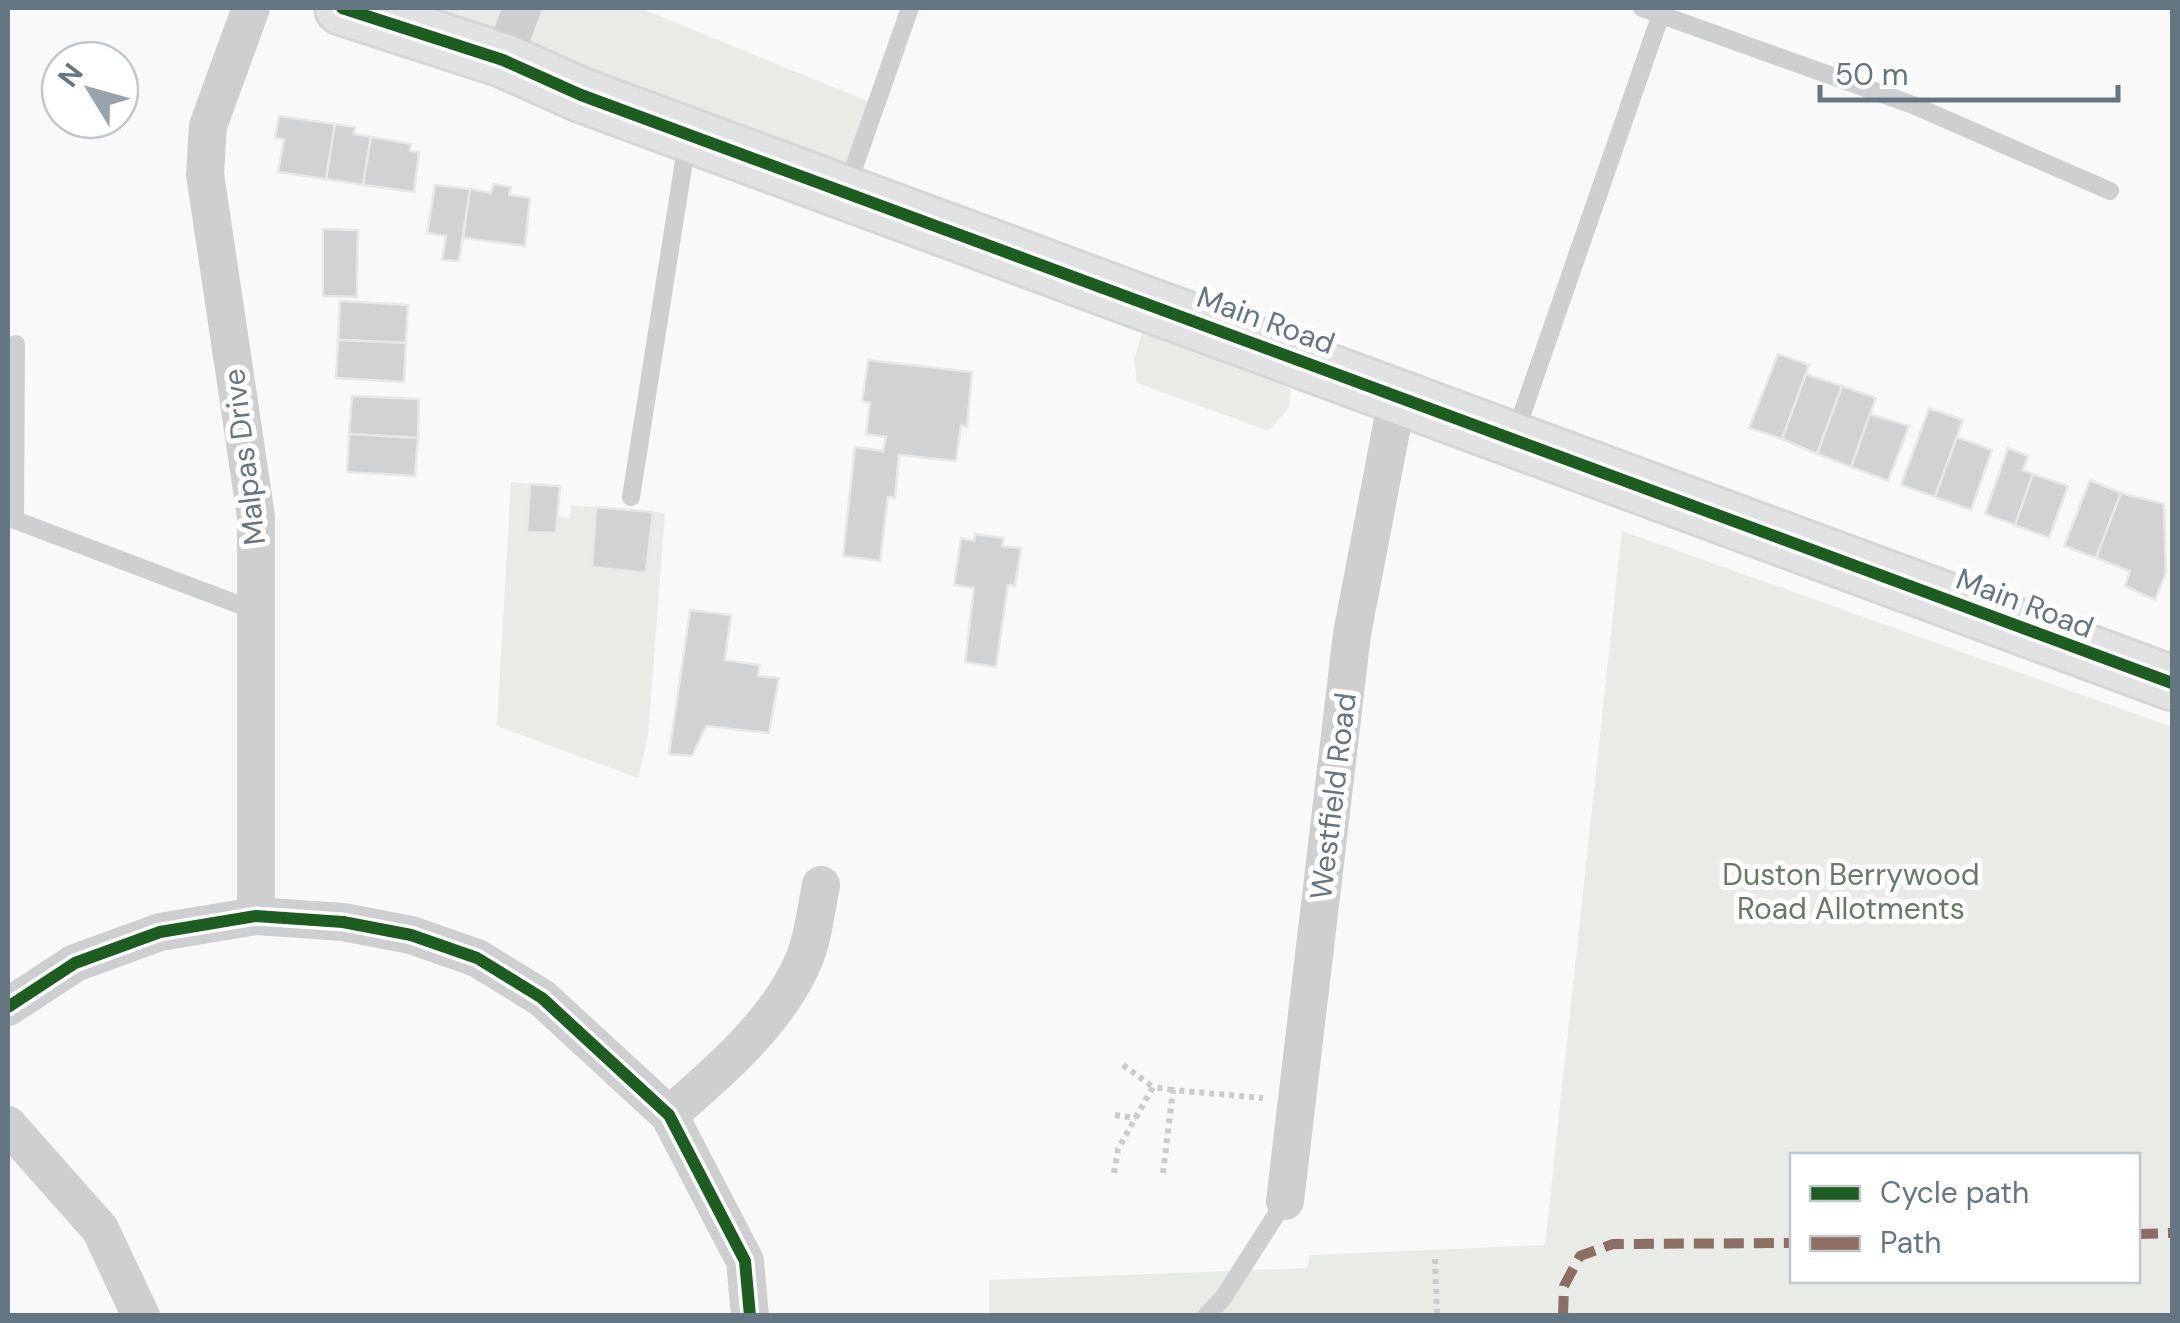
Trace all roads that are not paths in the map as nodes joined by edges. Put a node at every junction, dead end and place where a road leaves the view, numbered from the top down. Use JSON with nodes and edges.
{"nodes":[{"id":1,"x":250,"y":8,"type":"edge"},
{"id":2,"x":342,"y":8,"type":"edge"},
{"id":3,"x":522,"y":8,"type":"edge"},
{"id":4,"x":910,"y":8,"type":"edge"},
{"id":5,"x":1651,"y":11,"type":"edge"},
{"id":6,"x":503,"y":60,"type":"junction"},
{"id":7,"x":689,"y":132,"type":"junction"},
{"id":8,"x":846,"y":190,"type":"junction"},
{"id":9,"x":2110,"y":190,"type":"dead end"},
{"id":10,"x":16,"y":344,"type":"dead end"},
{"id":11,"x":1398,"y":394,"type":"junction"},
{"id":12,"x":1514,"y":437,"type":"junction"},
{"id":13,"x":631,"y":496,"type":"dead end"},
{"id":14,"x":256,"y":611,"type":"junction"},
{"id":15,"x":2172,"y":683,"type":"edge"},
{"id":16,"x":822,"y":886,"type":"dead end"},
{"id":17,"x":256,"y":916,"type":"junction"},
{"id":18,"x":8,"y":1007,"type":"edge"},
{"id":19,"x":668,"y":1115,"type":"junction"},
{"id":20,"x":8,"y":1125,"type":"edge"},
{"id":21,"x":1285,"y":1201,"type":"joint"},
{"id":22,"x":141,"y":1316,"type":"edge"},
{"id":23,"x":750,"y":1316,"type":"edge"},
{"id":24,"x":1206,"y":1316,"type":"edge"}],
"edges":[{"from":1,"to":14,"type":"street","name":"Malpas Drive"},
{"from":2,"to":6,"type":"street","name":"Main Road"},
{"from":3,"to":6,"type":"street"},
{"from":4,"to":8,"type":"lane"},
{"from":5,"to":9,"type":"lane"},
{"from":5,"to":12,"type":"lane"},
{"from":6,"to":7,"type":"street","name":"Main Road"},
{"from":7,"to":8,"type":"street","name":"Main Road"},
{"from":7,"to":13,"type":"lane"},
{"from":8,"to":11,"type":"street","name":"Main Road"},
{"from":10,"to":14,"type":"lane"},
{"from":11,"to":12,"type":"street","name":"Main Road"},
{"from":11,"to":21,"type":"street","name":"Westfield Road"},
{"from":12,"to":15,"type":"street","name":"Main Road"},
{"from":14,"to":17,"type":"street","name":"Malpas Drive"},
{"from":16,"to":19,"type":"street"},
{"from":17,"to":18,"type":"street"},
{"from":17,"to":19,"type":"street"},
{"from":19,"to":23,"type":"street"},
{"from":20,"to":22,"type":"street"},
{"from":21,"to":24,"type":"lane"}]}
